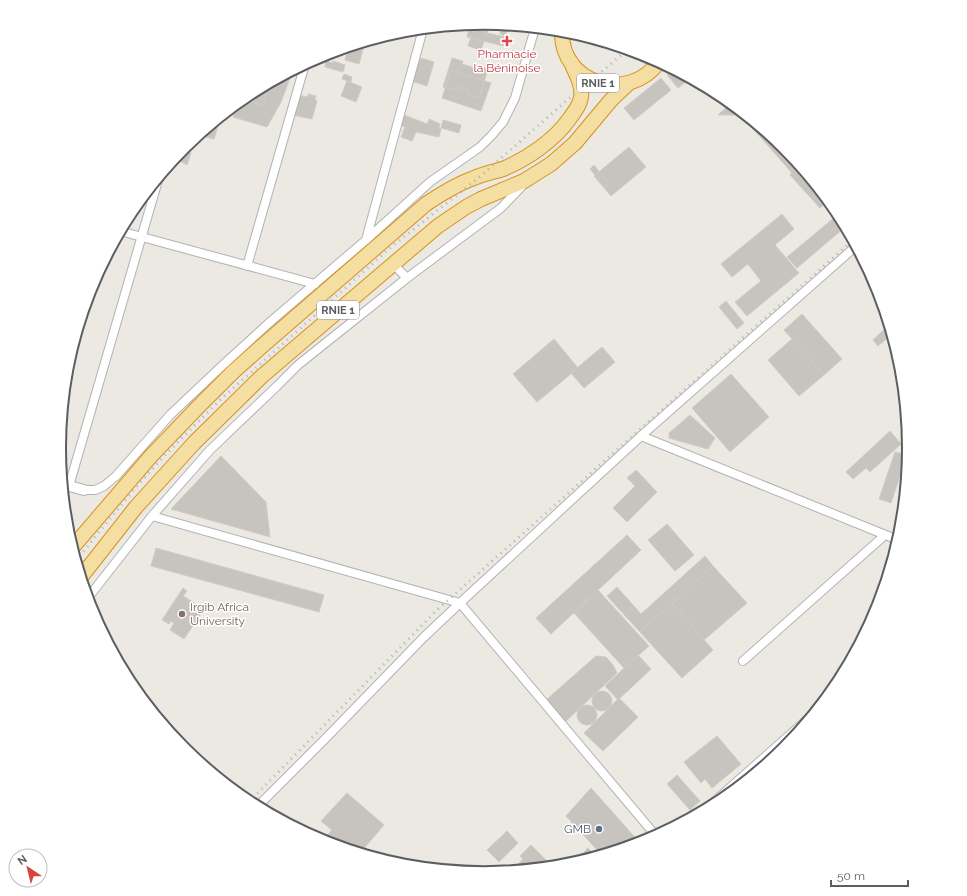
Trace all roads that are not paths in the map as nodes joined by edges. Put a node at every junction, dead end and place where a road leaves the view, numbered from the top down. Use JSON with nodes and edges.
{"nodes":[{"id":1,"x":533,"y":33,"type":"edge"},
{"id":2,"x":421,"y":35,"type":"edge"},
{"id":3,"x":563,"y":38,"type":"edge"},
{"id":4,"x":571,"y":62,"type":"junction"},
{"id":5,"x":655,"y":67,"type":"edge"},
{"id":6,"x":303,"y":71,"type":"edge"},
{"id":7,"x":629,"y":84,"type":"junction"},
{"id":8,"x":533,"y":176,"type":"junction"},
{"id":9,"x":155,"y":190,"type":"edge"},
{"id":10,"x":126,"y":233,"type":"edge"},
{"id":11,"x":141,"y":237,"type":"junction"},
{"id":12,"x":366,"y":240,"type":"junction"},
{"id":13,"x":851,"y":250,"type":"edge"},
{"id":14,"x":393,"y":264,"type":"junction"},
{"id":15,"x":247,"y":266,"type":"junction"},
{"id":16,"x":407,"y":278,"type":"junction"},
{"id":17,"x":315,"y":284,"type":"junction"},
{"id":18,"x":641,"y":436,"type":"junction"},
{"id":19,"x":67,"y":480,"type":"edge"},
{"id":20,"x":67,"y":486,"type":"edge"},
{"id":21,"x":84,"y":490,"type":"joint"},
{"id":22,"x":152,"y":516,"type":"junction"},
{"id":23,"x":885,"y":535,"type":"junction"},
{"id":24,"x":891,"y":537,"type":"edge"},
{"id":25,"x":77,"y":542,"type":"edge"},
{"id":26,"x":85,"y":572,"type":"edge"},
{"id":27,"x":92,"y":593,"type":"edge"},
{"id":28,"x":460,"y":603,"type":"junction"},
{"id":29,"x":743,"y":661,"type":"dead end"},
{"id":30,"x":262,"y":802,"type":"edge"},
{"id":31,"x":651,"y":830,"type":"edge"}],
"edges":[{"from":1,"to":12,"type":"street"},
{"from":2,"to":12,"type":"street"},
{"from":3,"to":4,"type":"highway","number":"RNIE 1"},
{"from":4,"to":7,"type":"highway","number":"RNIE 1"},
{"from":4,"to":25,"type":"highway","number":"RNIE 1"},
{"from":5,"to":7,"type":"highway","number":"RNIE 1"},
{"from":6,"to":15,"type":"street"},
{"from":7,"to":8,"type":"highway","number":"RNIE 1"},
{"from":8,"to":14,"type":"highway","number":"RNIE 1"},
{"from":8,"to":16,"type":"street"},
{"from":9,"to":11,"type":"street"},
{"from":10,"to":11,"type":"street"},
{"from":11,"to":15,"type":"street"},
{"from":11,"to":19,"type":"street"},
{"from":12,"to":17,"type":"street"},
{"from":13,"to":18,"type":"street"},
{"from":14,"to":16,"type":"street"},
{"from":14,"to":26,"type":"highway","number":"RNIE 1"},
{"from":15,"to":17,"type":"street"},
{"from":16,"to":22,"type":"street"},
{"from":17,"to":21,"type":"street"},
{"from":18,"to":23,"type":"street"},
{"from":18,"to":28,"type":"street"},
{"from":20,"to":21,"type":"street"},
{"from":22,"to":27,"type":"street"},
{"from":22,"to":28,"type":"street"},
{"from":23,"to":24,"type":"street"},
{"from":23,"to":29,"type":"street"},
{"from":28,"to":30,"type":"street"},
{"from":28,"to":31,"type":"street"}]}
